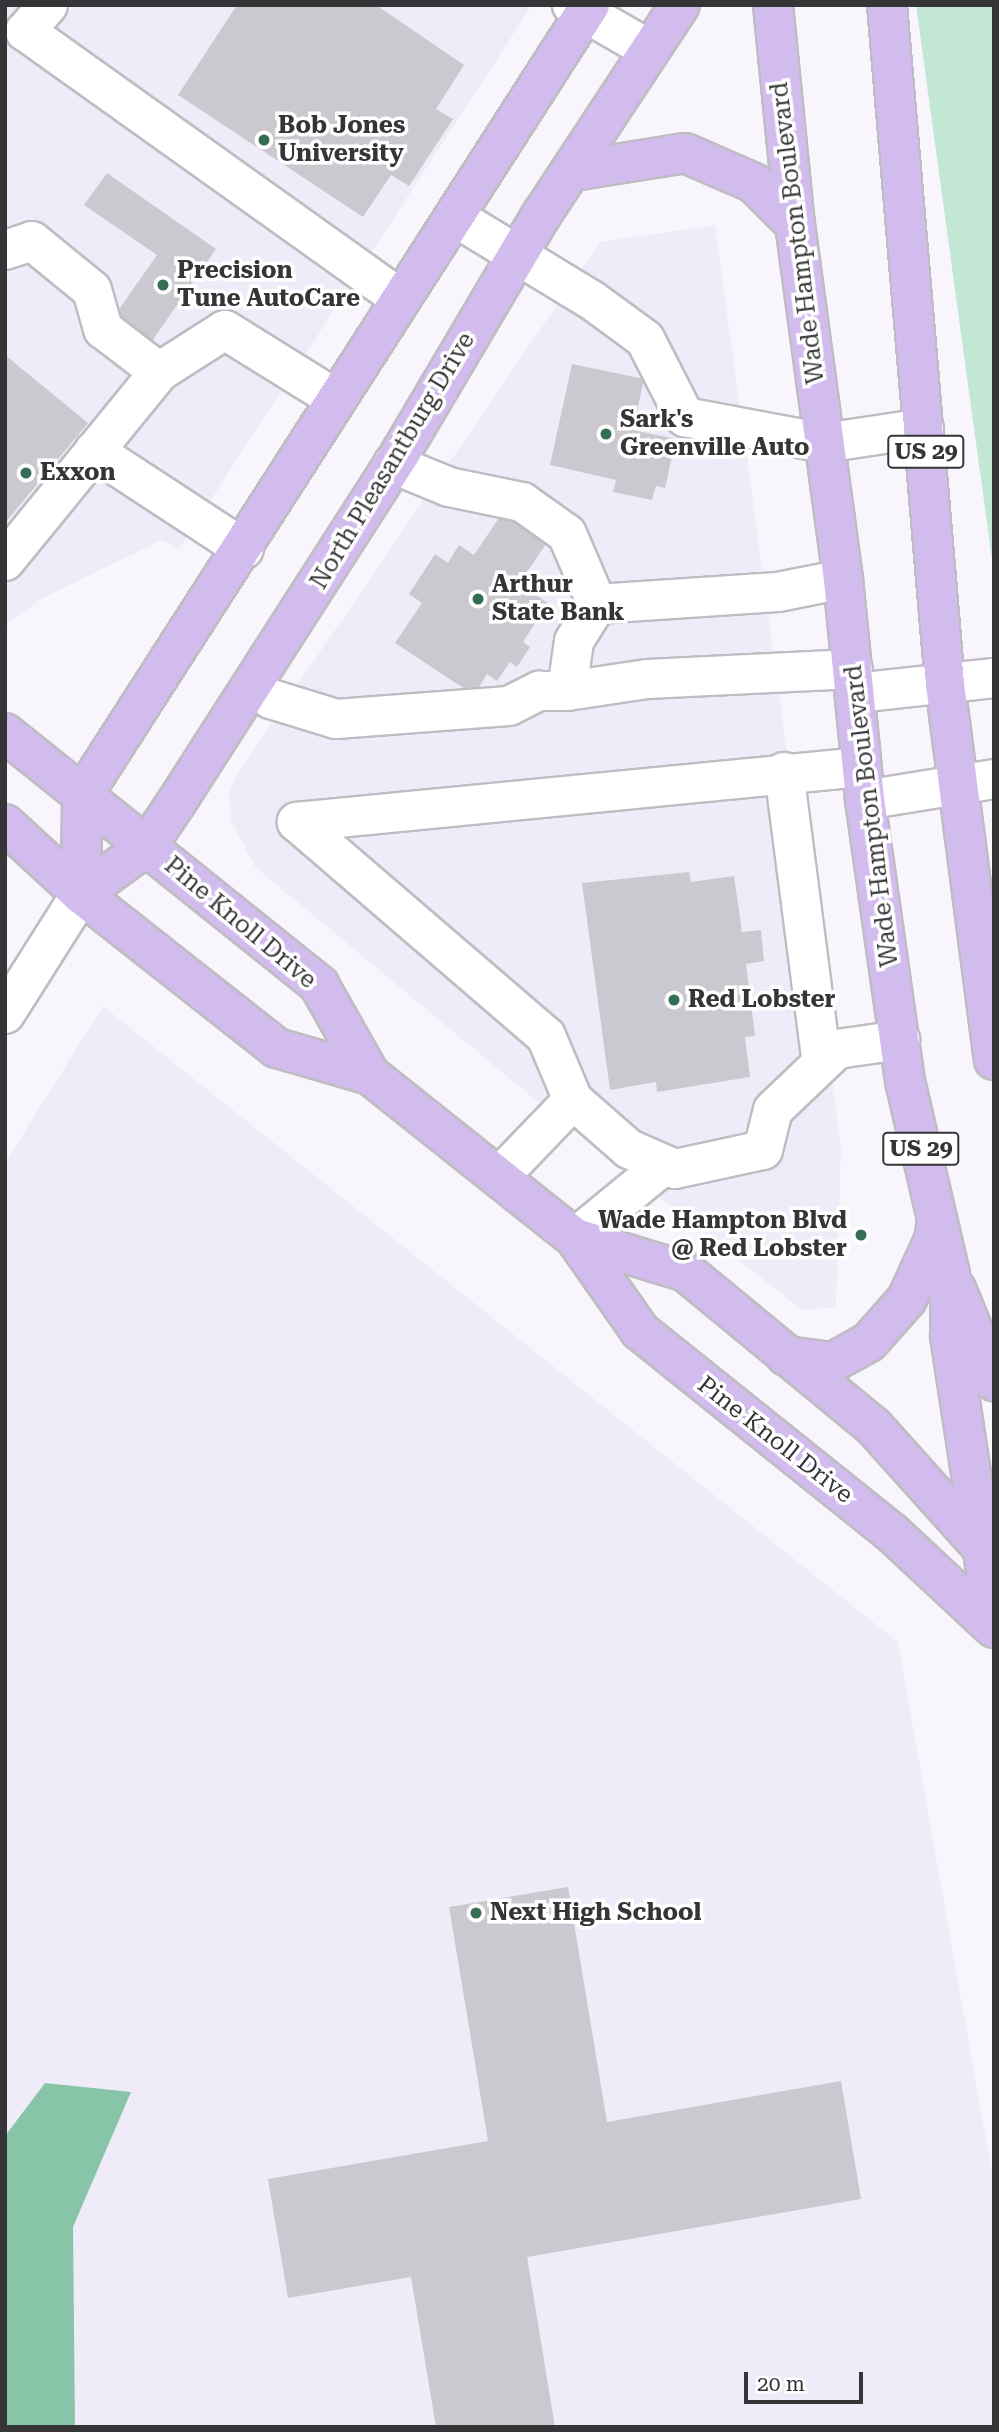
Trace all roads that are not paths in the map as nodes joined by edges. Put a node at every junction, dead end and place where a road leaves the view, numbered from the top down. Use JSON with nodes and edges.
{"nodes":[{"id":1,"x":680,"y":5,"type":"edge"},
{"id":2,"x":773,"y":5,"type":"edge"},
{"id":3,"x":887,"y":5,"type":"edge"},
{"id":4,"x":583,"y":7,"type":"edge"},
{"id":5,"x":26,"y":18,"type":"edge"},
{"id":6,"x":650,"y":50,"type":"junction"},
{"id":7,"x":573,"y":171,"type":"junction"},
{"id":8,"x":455,"y":217,"type":"junction"},
{"id":9,"x":795,"y":224,"type":"junction"},
{"id":10,"x":5,"y":250,"type":"edge"},
{"id":11,"x":517,"y":258,"type":"junction"},
{"id":12,"x":399,"y":298,"type":"junction"},
{"id":13,"x":159,"y":372,"type":"junction"},
{"id":14,"x":336,"y":398,"type":"junction"},
{"id":15,"x":924,"y":428,"type":"junction"},
{"id":16,"x":824,"y":443,"type":"junction"},
{"id":17,"x":94,"y":451,"type":"junction"},
{"id":18,"x":393,"y":464,"type":"junction"},
{"id":19,"x":244,"y":549,"type":"junction"},
{"id":20,"x":5,"y":561,"type":"edge"},
{"id":21,"x":843,"y":579,"type":"junction"},
{"id":22,"x":597,"y":604,"type":"junction"},
{"id":23,"x":994,"y":678,"type":"edge"},
{"id":24,"x":854,"y":681,"type":"junction"},
{"id":25,"x":945,"y":684,"type":"junction"},
{"id":26,"x":253,"y":687,"type":"junction"},
{"id":27,"x":567,"y":691,"type":"junction"},
{"id":28,"x":5,"y":733,"type":"edge"},
{"id":29,"x":784,"y":772,"type":"junction"},
{"id":30,"x":976,"y":781,"type":"edge"},
{"id":31,"x":863,"y":783,"type":"junction"},
{"id":32,"x":82,"y":796,"type":"junction"},
{"id":33,"x":5,"y":824,"type":"edge"},
{"id":34,"x":147,"y":846,"type":"junction"},
{"id":35,"x":81,"y":894,"type":"junction"},
{"id":36,"x":5,"y":1014,"type":"edge"},
{"id":37,"x":900,"y":1040,"type":"junction"},
{"id":38,"x":994,"y":1060,"type":"edge"},
{"id":39,"x":822,"y":1063,"type":"junction"},
{"id":40,"x":370,"y":1075,"type":"junction"},
{"id":41,"x":573,"y":1100,"type":"junction"},
{"id":42,"x":664,"y":1165,"type":"junction"},
{"id":43,"x":499,"y":1177,"type":"junction"},
{"id":44,"x":937,"y":1218,"type":"junction"},
{"id":45,"x":575,"y":1238,"type":"junction"},
{"id":46,"x":950,"y":1274,"type":"junction"},
{"id":47,"x":786,"y":1356,"type":"junction"},
{"id":48,"x":994,"y":1381,"type":"edge"},
{"id":49,"x":988,"y":1556,"type":"edge"},
{"id":50,"x":994,"y":1625,"type":"edge"}],
"edges":[{"from":1,"to":6,"type":"main road","name":"North Pleasantburg Drive"},
{"from":2,"to":9,"type":"main road","name":"Wade Hampton Boulevard","number":"US 29"},
{"from":3,"to":15,"type":"main road","number":"US 29"},
{"from":4,"to":6,"type":"street"},
{"from":4,"to":8,"type":"main road"},
{"from":5,"to":12,"type":"street"},
{"from":6,"to":7,"type":"main road","name":"North Pleasantburg Drive"},
{"from":7,"to":9,"type":"main road"},
{"from":7,"to":11,"type":"main road","name":"North Pleasantburg Drive"},
{"from":8,"to":11,"type":"street"},
{"from":8,"to":12,"type":"main road"},
{"from":9,"to":16,"type":"main road","name":"Wade Hampton Boulevard","number":"US 29"},
{"from":10,"to":13,"type":"street"},
{"from":11,"to":16,"type":"street"},
{"from":11,"to":18,"type":"main road","name":"North Pleasantburg Drive"},
{"from":12,"to":14,"type":"main road"},
{"from":13,"to":14,"type":"street"},
{"from":13,"to":17,"type":"street"},
{"from":14,"to":19,"type":"main road"},
{"from":15,"to":16,"type":"street"},
{"from":15,"to":25,"type":"main road","number":"US 29"},
{"from":16,"to":21,"type":"main road","name":"Wade Hampton Boulevard","number":"US 29"},
{"from":17,"to":19,"type":"street"},
{"from":17,"to":20,"type":"street"},
{"from":18,"to":22,"type":"street"},
{"from":18,"to":26,"type":"main road","name":"North Pleasantburg Drive"},
{"from":19,"to":32,"type":"main road"},
{"from":21,"to":22,"type":"street"},
{"from":21,"to":24,"type":"main road","name":"Wade Hampton Boulevard","number":"US 29"},
{"from":22,"to":27,"type":"street"},
{"from":23,"to":25,"type":"street"},
{"from":24,"to":25,"type":"street"},
{"from":24,"to":27,"type":"street"},
{"from":24,"to":31,"type":"main road","name":"Wade Hampton Boulevard","number":"US 29"},
{"from":25,"to":30,"type":"main road","number":"US 29"},
{"from":26,"to":27,"type":"street"},
{"from":26,"to":34,"type":"main road","name":"North Pleasantburg Drive"},
{"from":28,"to":32,"type":"main road"},
{"from":29,"to":31,"type":"street"},
{"from":29,"to":39,"type":"street"},
{"from":29,"to":41,"type":"street"},
{"from":30,"to":31,"type":"street"},
{"from":30,"to":38,"type":"main road","number":"US 29"},
{"from":31,"to":37,"type":"main road","name":"Wade Hampton Boulevard","number":"US 29"},
{"from":32,"to":34,"type":"main road","name":"Pine Knoll Drive"},
{"from":32,"to":35,"type":"main road"},
{"from":33,"to":35,"type":"main road"},
{"from":34,"to":35,"type":"main road","name":"North Pleasantburg Drive"},
{"from":34,"to":40,"type":"main road","name":"Pine Knoll Drive"},
{"from":35,"to":36,"type":"street"},
{"from":35,"to":40,"type":"main road","name":"Pine Knoll Drive"},
{"from":37,"to":39,"type":"street"},
{"from":37,"to":44,"type":"main road","name":"Wade Hampton Boulevard","number":"US 29"},
{"from":39,"to":42,"type":"street"},
{"from":40,"to":43,"type":"main road","name":"Pine Knoll Drive"},
{"from":41,"to":42,"type":"street"},
{"from":41,"to":43,"type":"street"},
{"from":42,"to":45,"type":"street"},
{"from":43,"to":45,"type":"main road","name":"Pine Knoll Drive"},
{"from":44,"to":46,"type":"main road","name":"Wade Hampton Boulevard","number":"US 29"},
{"from":44,"to":47,"type":"main road"},
{"from":45,"to":47,"type":"main road","name":"Pine Knoll Drive"},
{"from":45,"to":50,"type":"main road","name":"Pine Knoll Drive"},
{"from":46,"to":48,"type":"main road"},
{"from":46,"to":49,"type":"main road","name":"Wade Hampton Boulevard","number":"US 29"},
{"from":47,"to":49,"type":"main road","name":"Pine Knoll Drive"},
{"from":49,"to":50,"type":"main road","name":"Wade Hampton Boulevard","number":"US 29"}]}
